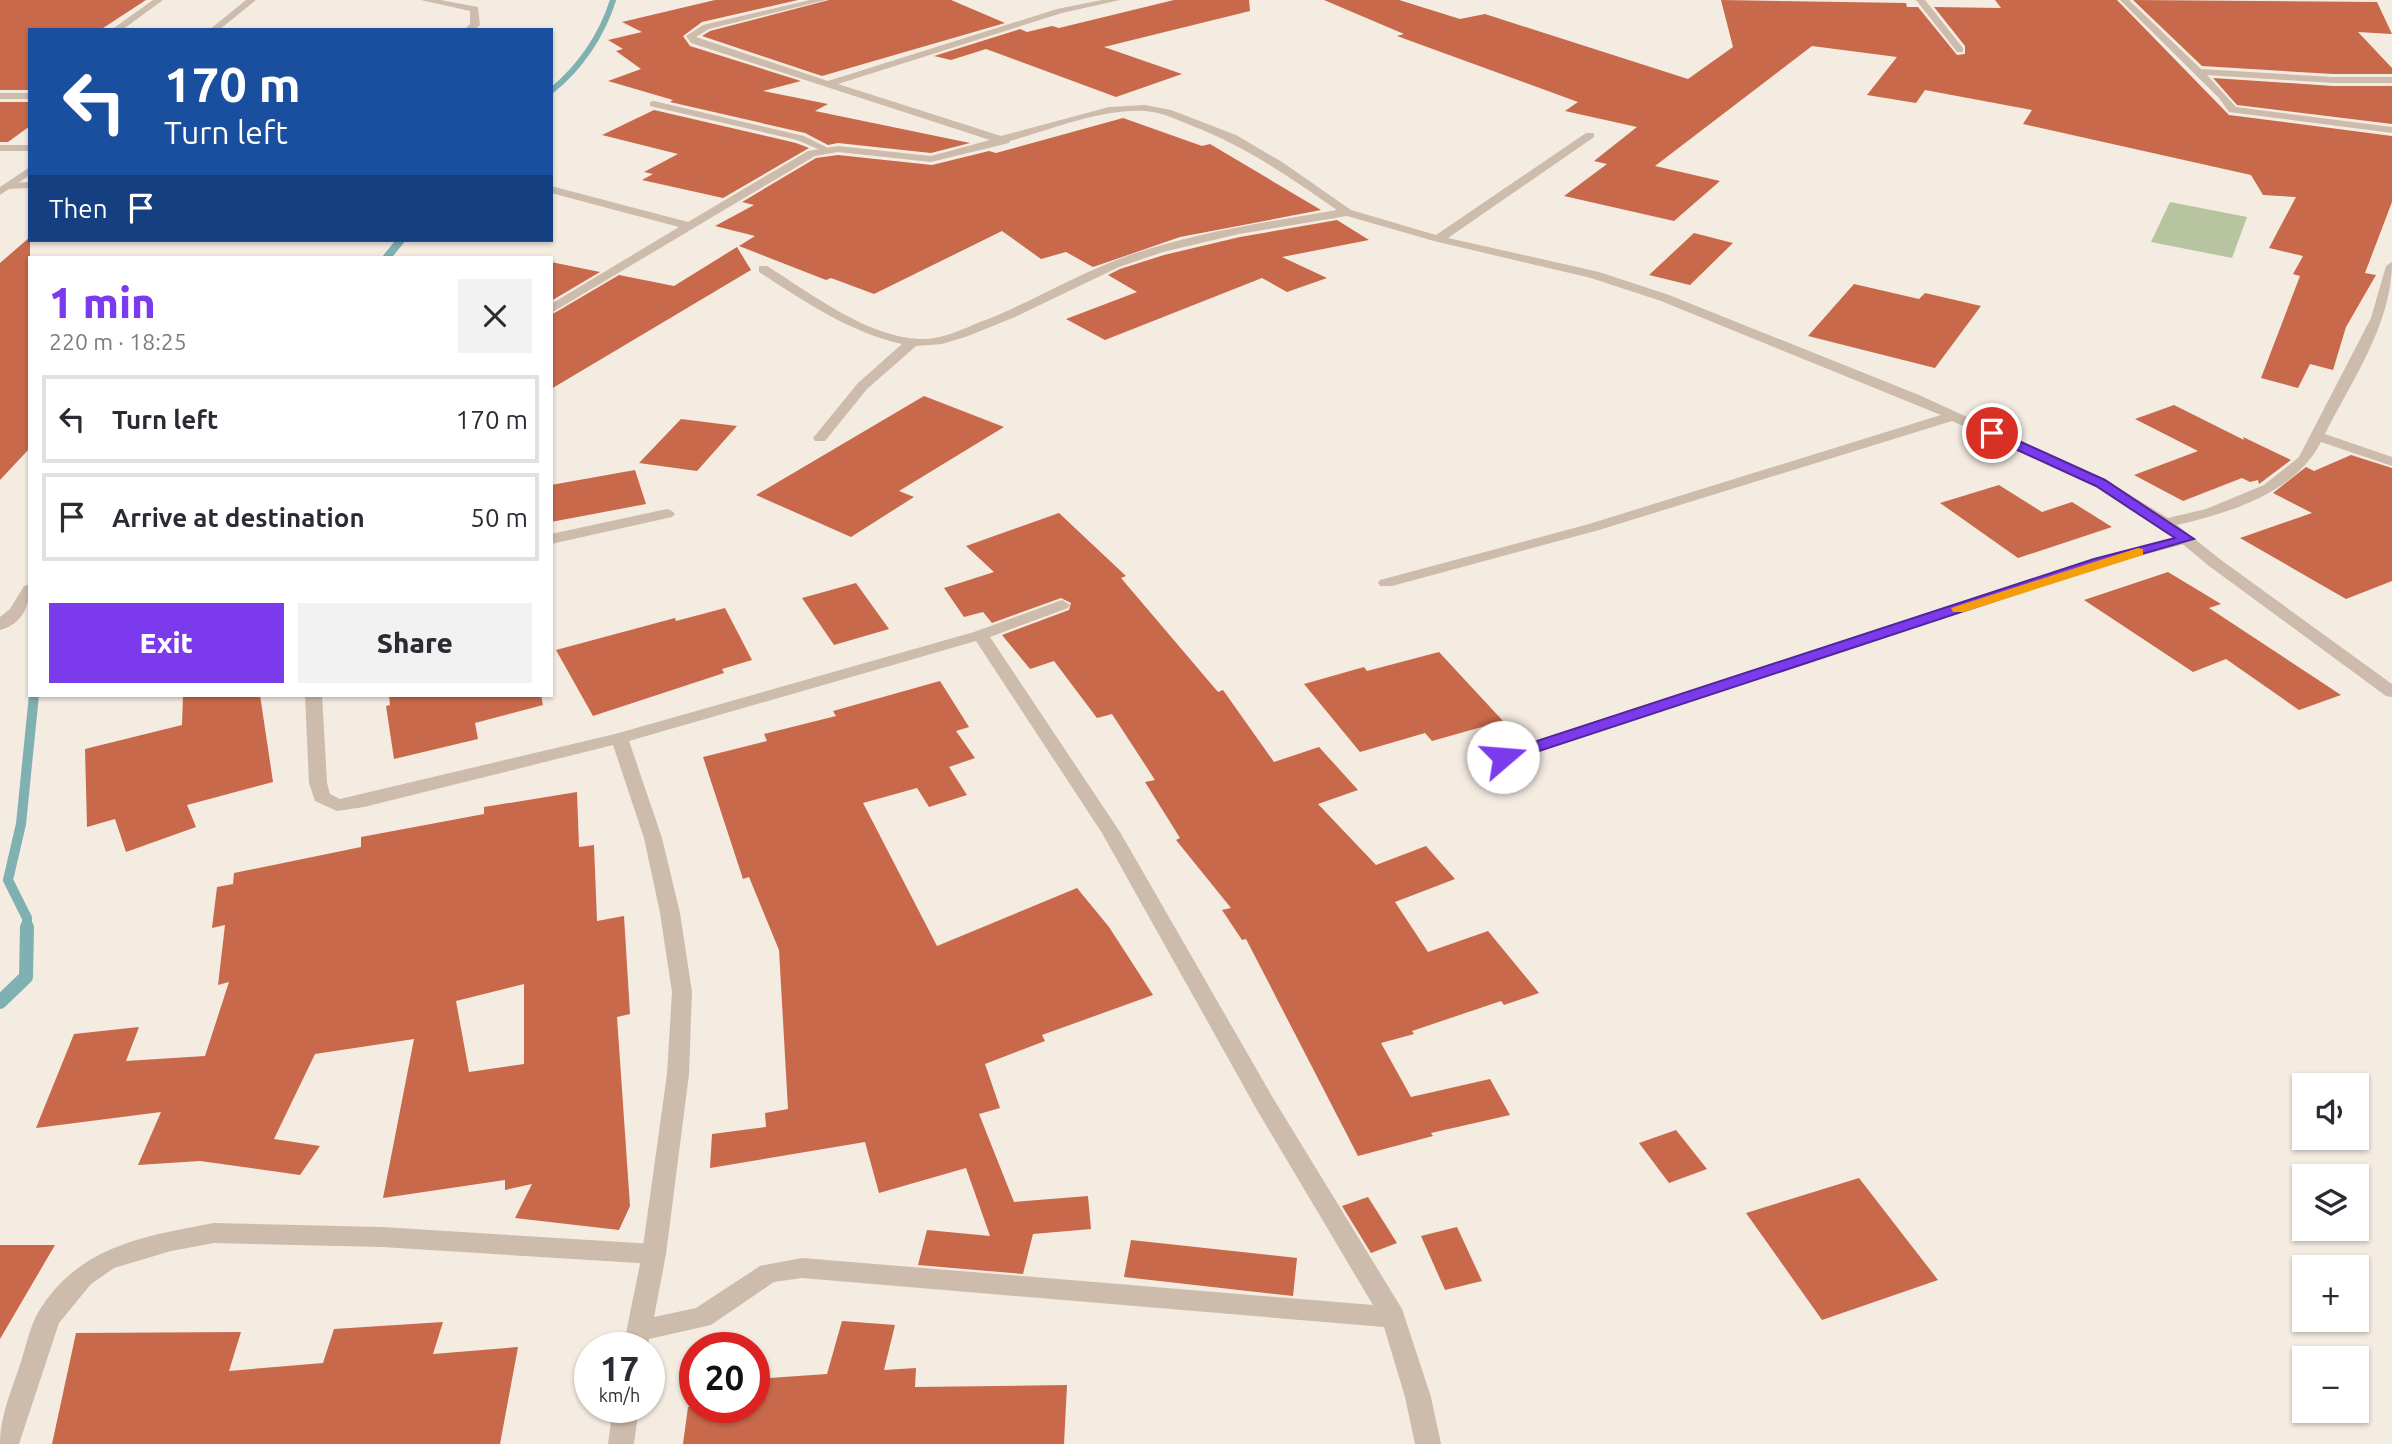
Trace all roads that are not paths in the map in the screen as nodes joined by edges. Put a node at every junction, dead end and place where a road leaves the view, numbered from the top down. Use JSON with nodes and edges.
{"nodes":[{"id":1,"x":159,"y":0,"type":"edge"},
{"id":2,"x":252,"y":0,"type":"edge"},
{"id":3,"x":425,"y":0,"type":"edge"},
{"id":4,"x":821,"y":0,"type":"edge"},
{"id":5,"x":1116,"y":0,"type":"edge"},
{"id":6,"x":1920,"y":0,"type":"edge"},
{"id":7,"x":2124,"y":0,"type":"edge"},
{"id":8,"x":118,"y":28,"type":"edge"},
{"id":9,"x":216,"y":28,"type":"edge"},
{"id":10,"x":471,"y":28,"type":"edge"},
{"id":11,"x":1960,"y":50,"type":"dead end"},
{"id":12,"x":2199,"y":72,"type":"junction"},
{"id":13,"x":2392,"y":80,"type":"edge"},
{"id":14,"x":829,"y":84,"type":"junction"},
{"id":15,"x":0,"y":96,"type":"edge"},
{"id":16,"x":28,"y":96,"type":"edge"},
{"id":17,"x":654,"y":104,"type":"dead end"},
{"id":18,"x":2392,"y":130,"type":"edge"},
{"id":19,"x":1590,"y":135,"type":"dead end"},
{"id":20,"x":1005,"y":141,"type":"junction"},
{"id":21,"x":0,"y":148,"type":"edge"},
{"id":22,"x":28,"y":148,"type":"edge"},
{"id":23,"x":827,"y":150,"type":"junction"},
{"id":24,"x":28,"y":171,"type":"edge"},
{"id":25,"x":28,"y":185,"type":"edge"},
{"id":26,"x":4,"y":189,"type":"edge"},
{"id":27,"x":553,"y":189,"type":"edge"},
{"id":28,"x":1347,"y":212,"type":"junction"},
{"id":29,"x":688,"y":226,"type":"junction"},
{"id":30,"x":1438,"y":239,"type":"junction"},
{"id":31,"x":2392,"y":266,"type":"edge"},
{"id":32,"x":763,"y":269,"type":"dead end"},
{"id":33,"x":553,"y":308,"type":"edge"},
{"id":34,"x":2377,"y":318,"type":"junction"},
{"id":35,"x":2392,"y":323,"type":"edge"},
{"id":36,"x":913,"y":342,"type":"junction"},
{"id":37,"x":1953,"y":416,"type":"junction"},
{"id":38,"x":2318,"y":436,"type":"junction"},
{"id":39,"x":820,"y":438,"type":"dead end"},
{"id":40,"x":2392,"y":462,"type":"edge"},
{"id":41,"x":667,"y":514,"type":"dead end"},
{"id":42,"x":2166,"y":523,"type":"junction"},
{"id":43,"x":553,"y":539,"type":"edge"},
{"id":44,"x":2187,"y":539,"type":"junction"},
{"id":45,"x":1386,"y":583,"type":"dead end"},
{"id":46,"x":28,"y":592,"type":"edge"},
{"id":47,"x":1062,"y":605,"type":"dead end"},
{"id":48,"x":0,"y":625,"type":"edge"},
{"id":49,"x":980,"y":635,"type":"junction"},
{"id":50,"x":2392,"y":692,"type":"edge"},
{"id":51,"x":313,"y":697,"type":"edge"},
{"id":52,"x":619,"y":738,"type":"junction"},
{"id":53,"x":1503,"y":757,"type":"dead end"},
{"id":54,"x":654,"y":1254,"type":"junction"},
{"id":55,"x":1393,"y":1317,"type":"junction"},
{"id":56,"x":638,"y":1332,"type":"edge"},
{"id":57,"x":658,"y":1332,"type":"edge"},
{"id":58,"x":624,"y":1423,"type":"edge"},
{"id":59,"x":6,"y":1444,"type":"edge"},
{"id":60,"x":621,"y":1444,"type":"edge"},
{"id":61,"x":1428,"y":1444,"type":"edge"}],
"edges":[{"from":1,"to":8,"type":"street"},
{"from":2,"to":9,"type":"street"},
{"from":3,"to":10,"type":"street"},
{"from":4,"to":14,"type":"street"},
{"from":5,"to":14,"type":"street"},
{"from":6,"to":11,"type":"street"},
{"from":7,"to":12,"type":"street"},
{"from":12,"to":13,"type":"street"},
{"from":12,"to":18,"type":"street"},
{"from":14,"to":20,"type":"street"},
{"from":15,"to":16,"type":"street"},
{"from":17,"to":23,"type":"street"},
{"from":19,"to":30,"type":"street"},
{"from":20,"to":23,"type":"street"},
{"from":20,"to":28,"type":"street"},
{"from":21,"to":22,"type":"street"},
{"from":23,"to":29,"type":"street"},
{"from":24,"to":26,"type":"street"},
{"from":25,"to":26,"type":"street"},
{"from":27,"to":29,"type":"street"},
{"from":28,"to":30,"type":"street"},
{"from":28,"to":36,"type":"street"},
{"from":29,"to":33,"type":"street"},
{"from":30,"to":37,"type":"street"},
{"from":31,"to":34,"type":"street"},
{"from":32,"to":36,"type":"street"},
{"from":34,"to":35,"type":"street"},
{"from":34,"to":38,"type":"street"},
{"from":36,"to":39,"type":"street"},
{"from":37,"to":42,"type":"street"},
{"from":37,"to":45,"type":"street"},
{"from":38,"to":40,"type":"street"},
{"from":38,"to":42,"type":"street"},
{"from":41,"to":43,"type":"street"},
{"from":42,"to":44,"type":"street"},
{"from":44,"to":50,"type":"street"},
{"from":44,"to":53,"type":"street"},
{"from":46,"to":48,"type":"street"},
{"from":47,"to":49,"type":"street"},
{"from":49,"to":52,"type":"street"},
{"from":49,"to":55,"type":"street"},
{"from":51,"to":52,"type":"street"},
{"from":52,"to":54,"type":"street"},
{"from":54,"to":56,"type":"street"},
{"from":54,"to":59,"type":"street"},
{"from":55,"to":57,"type":"street"},
{"from":55,"to":61,"type":"street"},
{"from":58,"to":60,"type":"street"}]}
